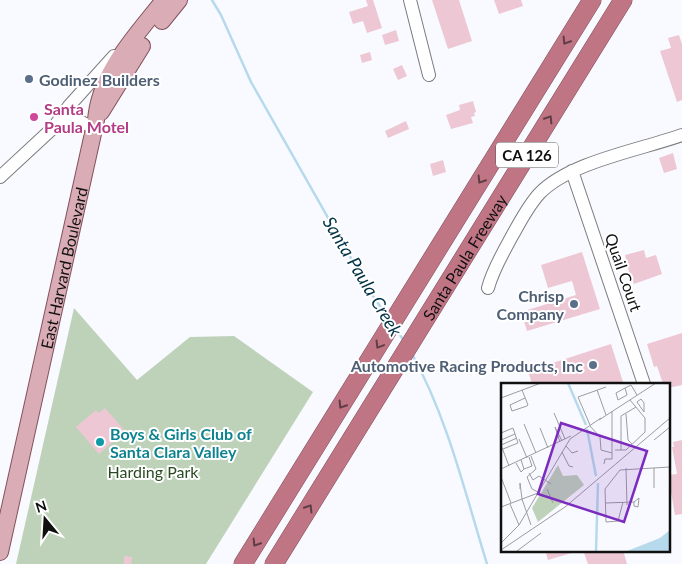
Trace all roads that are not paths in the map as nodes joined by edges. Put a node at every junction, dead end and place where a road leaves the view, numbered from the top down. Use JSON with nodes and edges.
{"nodes":[{"id":1,"x":410,"y":0,"type":"edge"},
{"id":2,"x":592,"y":0,"type":"edge"},
{"id":3,"x":623,"y":0,"type":"edge"},
{"id":4,"x":170,"y":1,"type":"edge"},
{"id":5,"x":429,"y":75,"type":"dead end"},
{"id":6,"x":94,"y":124,"type":"junction"},
{"id":7,"x":54,"y":127,"type":"junction"},
{"id":8,"x":682,"y":135,"type":"edge"},
{"id":9,"x":572,"y":171,"type":"junction"},
{"id":10,"x":0,"y":177,"type":"edge"},
{"id":11,"x":488,"y":288,"type":"dead end"},
{"id":12,"x":644,"y":383,"type":"edge"},
{"id":13,"x":0,"y":552,"type":"edge"},
{"id":14,"x":243,"y":564,"type":"edge"},
{"id":15,"x":274,"y":564,"type":"edge"}],
"edges":[{"from":1,"to":5,"type":"street"},
{"from":2,"to":14,"type":"highway","name":"Santa Paula Freeway","number":"CA 126","one_way":true},
{"from":15,"to":3,"type":"highway","name":"Santa Paula Freeway","number":"CA 126","one_way":true},
{"from":4,"to":6,"type":"main road","name":"East Harvard Boulevard"},
{"from":4,"to":7,"type":"street"},
{"from":6,"to":7,"type":"street"},
{"from":6,"to":13,"type":"main road","name":"East Harvard Boulevard"},
{"from":7,"to":10,"type":"street"},
{"from":8,"to":9,"type":"street"},
{"from":9,"to":11,"type":"street"},
{"from":9,"to":12,"type":"street","name":"Quail Court"}]}
